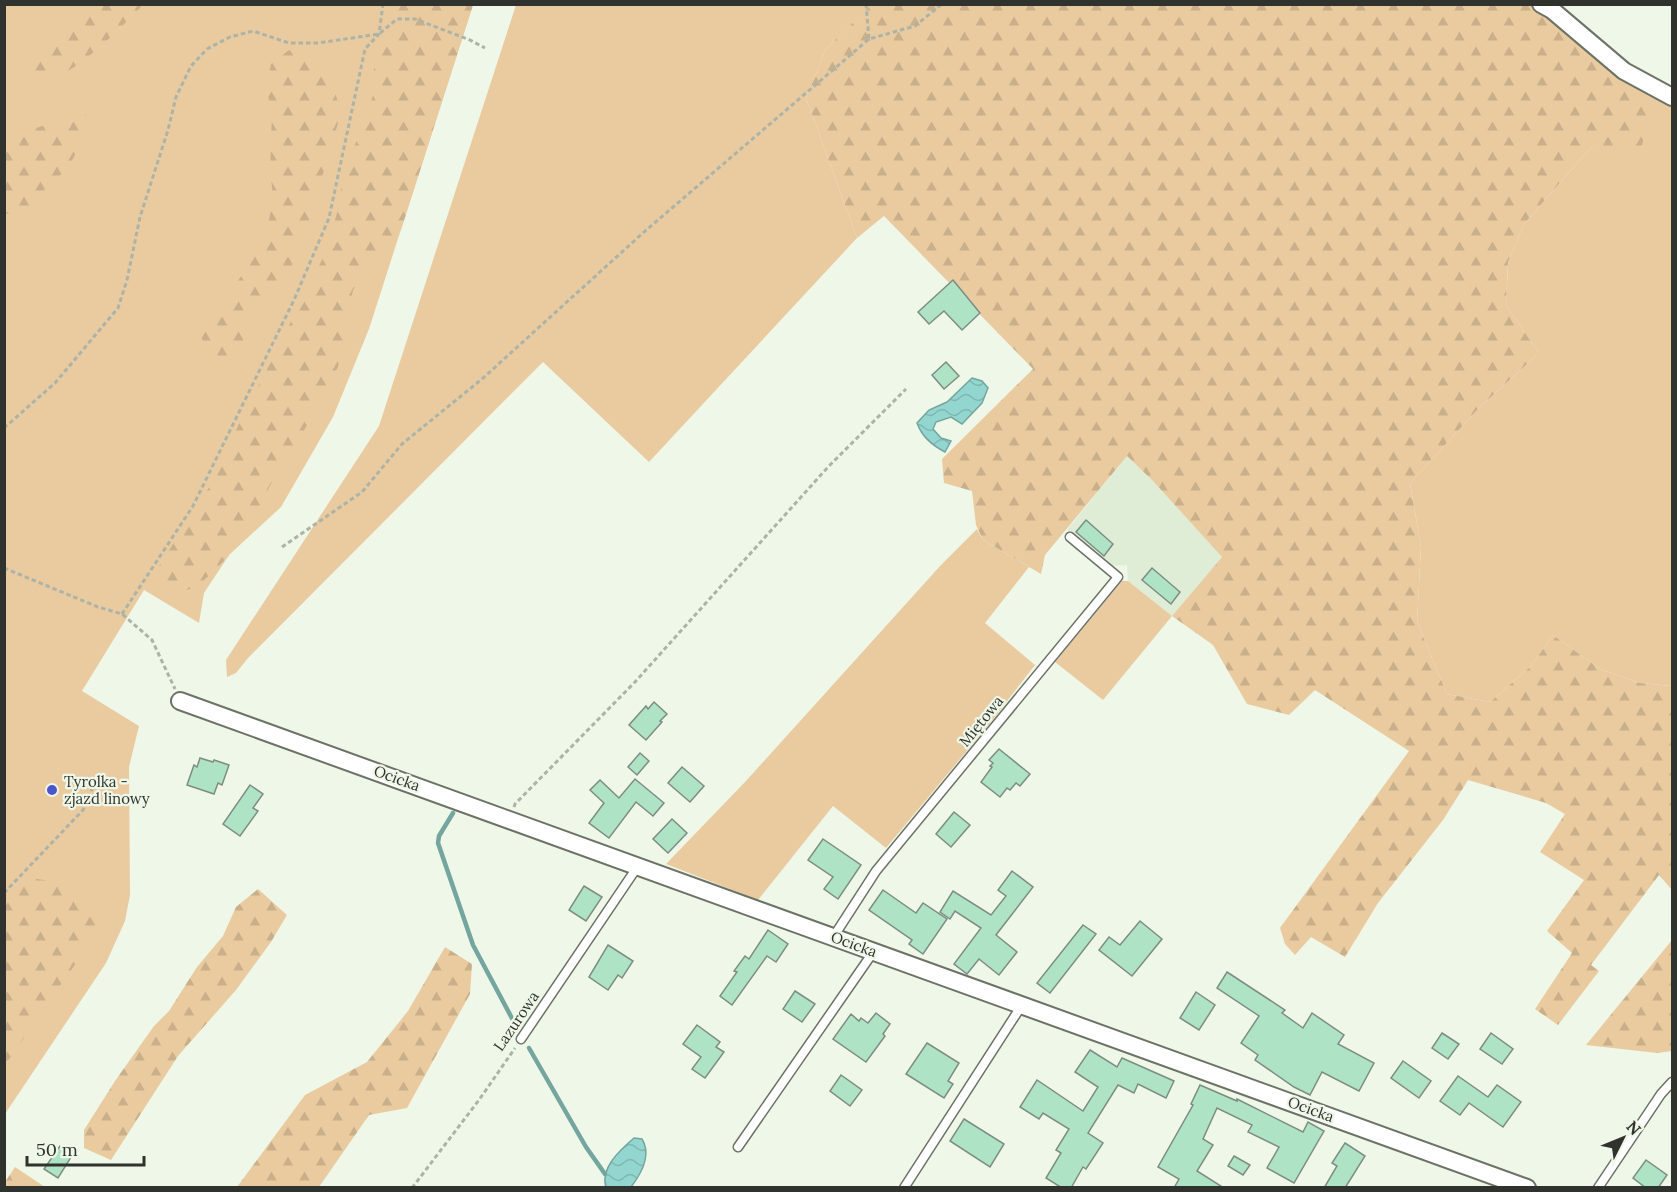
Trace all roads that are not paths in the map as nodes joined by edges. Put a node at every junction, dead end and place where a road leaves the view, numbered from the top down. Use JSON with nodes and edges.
{"nodes":[{"id":1,"x":1550,"y":6,"type":"edge"},
{"id":2,"x":1672,"y":97,"type":"edge"},
{"id":3,"x":1070,"y":537,"type":"dead end"},
{"id":4,"x":180,"y":701,"type":"road end"},
{"id":5,"x":638,"y":866,"type":"junction"},
{"id":6,"x":834,"y":936,"type":"junction"},
{"id":7,"x":874,"y":951,"type":"junction"},
{"id":8,"x":1022,"y":1004,"type":"junction"},
{"id":9,"x":521,"y":1039,"type":"road end"},
{"id":10,"x":1672,"y":1082,"type":"edge"},
{"id":11,"x":738,"y":1147,"type":"dead end"},
{"id":12,"x":904,"y":1188,"type":"edge"},
{"id":13,"x":1527,"y":1188,"type":"edge"},
{"id":14,"x":1598,"y":1188,"type":"edge"}],
"edges":[{"from":1,"to":2,"type":"street"},
{"from":3,"to":6,"type":"lane","name":"Miętowa"},
{"from":4,"to":5,"type":"street","name":"Ocicka"},
{"from":5,"to":6,"type":"street","name":"Ocicka"},
{"from":5,"to":9,"type":"lane","name":"Lazurowa"},
{"from":6,"to":7,"type":"street","name":"Ocicka"},
{"from":7,"to":8,"type":"street","name":"Ocicka"},
{"from":7,"to":11,"type":"lane"},
{"from":8,"to":12,"type":"lane"},
{"from":8,"to":13,"type":"street","name":"Ocicka"},
{"from":10,"to":14,"type":"lane"}]}
